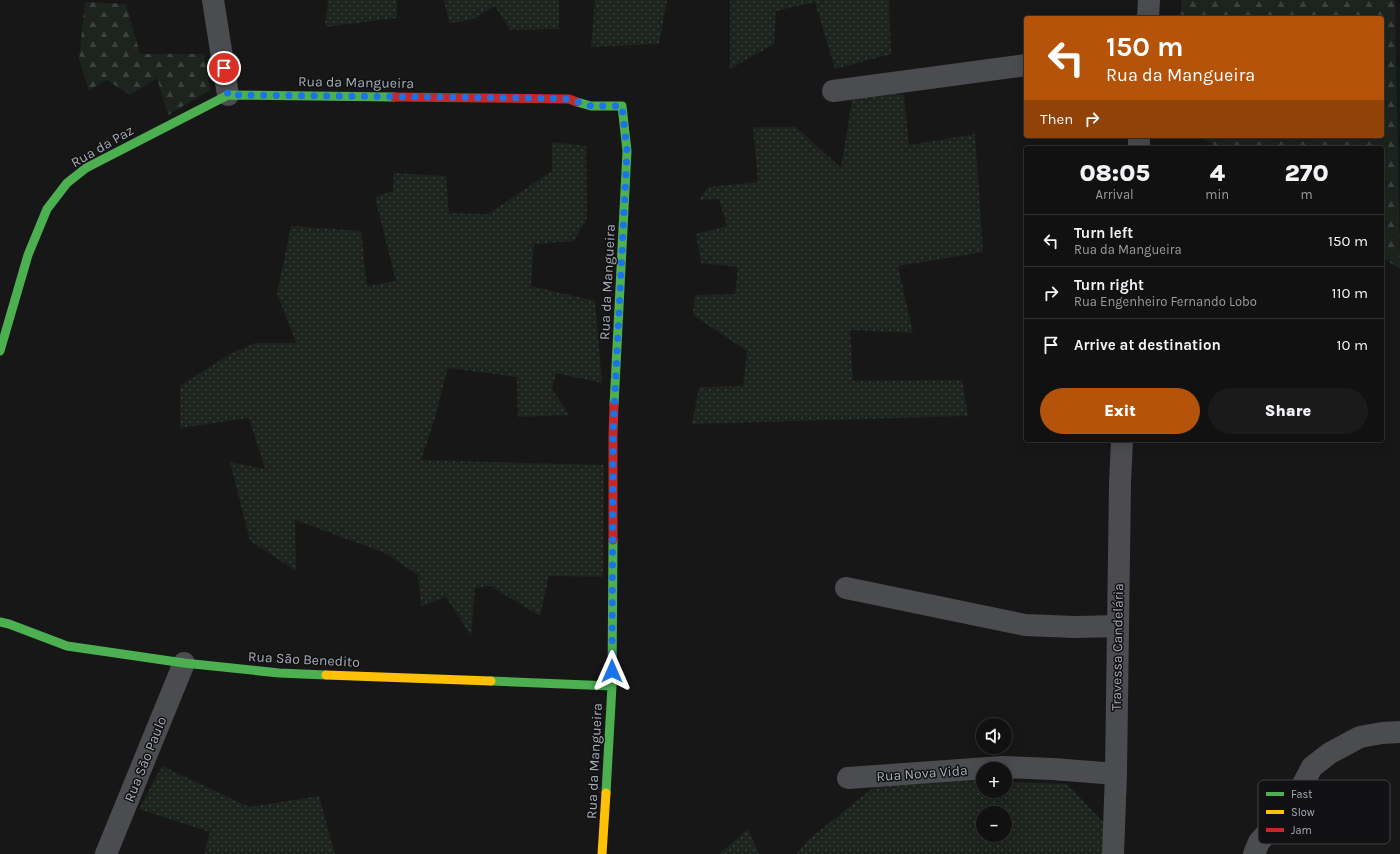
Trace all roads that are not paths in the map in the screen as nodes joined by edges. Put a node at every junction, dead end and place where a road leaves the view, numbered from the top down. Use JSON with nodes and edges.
{"nodes":[{"id":1,"x":213,"y":0,"type":"edge"},
{"id":2,"x":1149,"y":0,"type":"edge"},
{"id":3,"x":1148,"y":16,"type":"edge"},
{"id":4,"x":1024,"y":65,"type":"edge"},
{"id":5,"x":833,"y":91,"type":"dead end"},
{"id":6,"x":228,"y":95,"type":"junction"},
{"id":7,"x":0,"y":350,"type":"edge"},
{"id":8,"x":1122,"y":442,"type":"edge"},
{"id":9,"x":846,"y":588,"type":"dead end"},
{"id":10,"x":0,"y":622,"type":"edge"},
{"id":11,"x":1118,"y":626,"type":"junction"},
{"id":12,"x":184,"y":663,"type":"junction"},
{"id":13,"x":612,"y":686,"type":"junction"},
{"id":14,"x":1400,"y":732,"type":"edge"},
{"id":15,"x":1116,"y":774,"type":"junction"},
{"id":16,"x":848,"y":778,"type":"dead end"},
{"id":17,"x":1305,"y":780,"type":"edge"},
{"id":18,"x":1258,"y":844,"type":"edge"},
{"id":19,"x":106,"y":854,"type":"edge"},
{"id":20,"x":602,"y":854,"type":"edge"},
{"id":21,"x":1113,"y":854,"type":"edge"},
{"id":22,"x":1254,"y":854,"type":"edge"}],
"edges":[{"from":1,"to":6,"type":"street"},
{"from":2,"to":3,"type":"street"},
{"from":4,"to":5,"type":"street"},
{"from":6,"to":7,"type":"street","name":"Rua da Paz"},
{"from":6,"to":13,"type":"street","name":"Rua da Mangueira"},
{"from":8,"to":11,"type":"street","name":"Travessa Candelária"},
{"from":9,"to":11,"type":"street"},
{"from":10,"to":12,"type":"street","name":"Rua São Benedito"},
{"from":11,"to":15,"type":"street","name":"Travessa Candelária"},
{"from":12,"to":13,"type":"street","name":"Rua São Benedito"},
{"from":12,"to":19,"type":"street","name":"Rua São Paulo"},
{"from":13,"to":20,"type":"street","name":"Rua da Mangueira"},
{"from":14,"to":17,"type":"street"},
{"from":15,"to":16,"type":"street","name":"Rua Nova Vida"},
{"from":15,"to":21,"type":"street","name":"Travessa Candelária"},
{"from":18,"to":22,"type":"street"}]}
